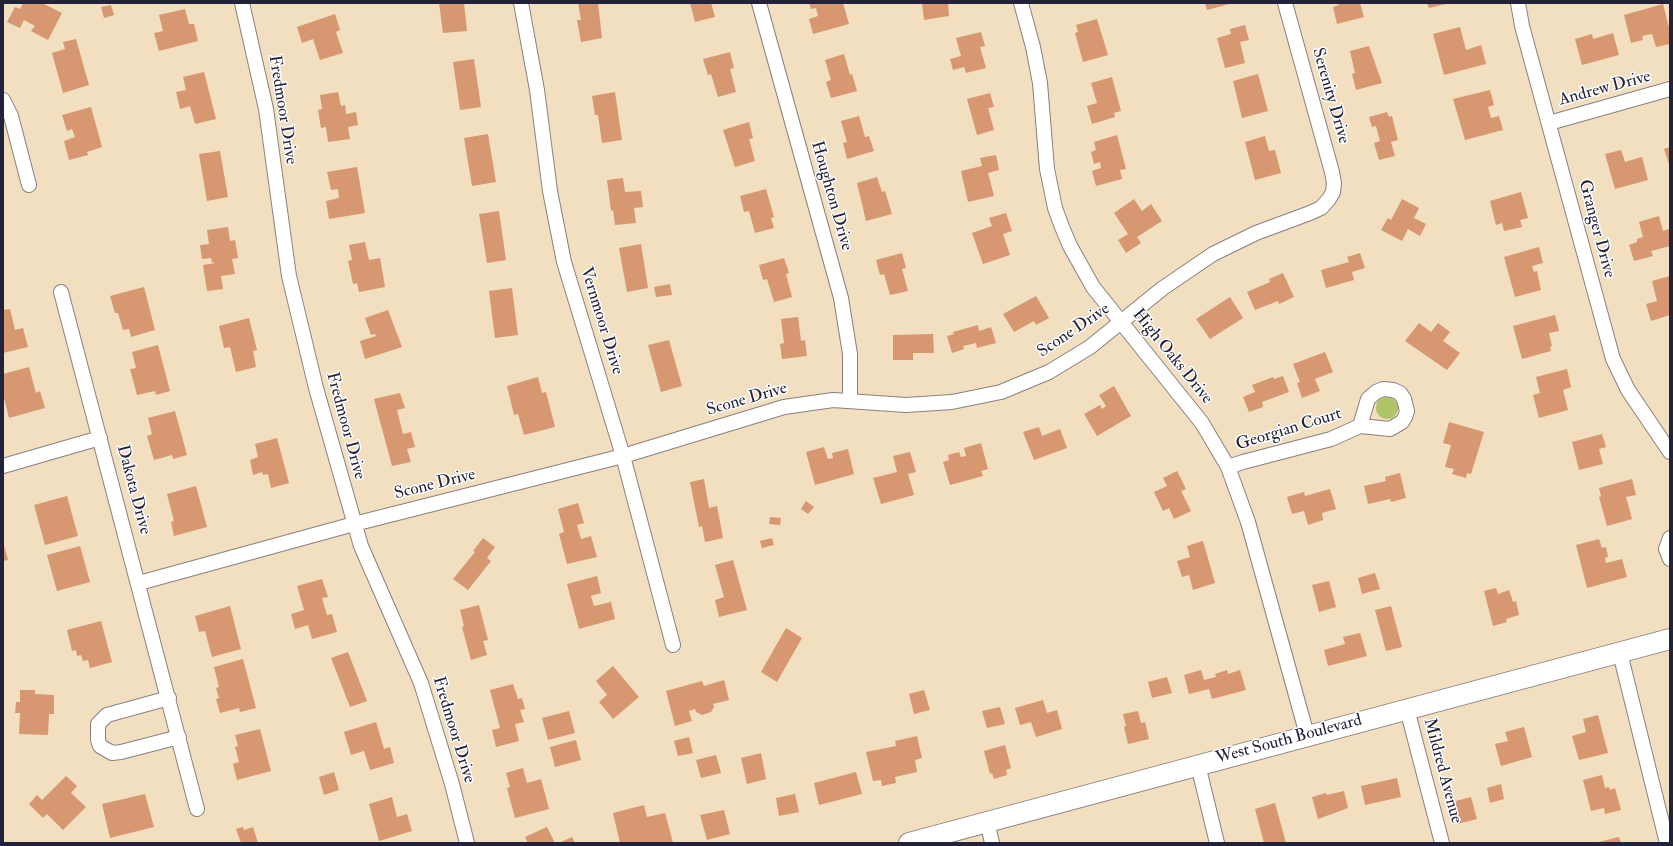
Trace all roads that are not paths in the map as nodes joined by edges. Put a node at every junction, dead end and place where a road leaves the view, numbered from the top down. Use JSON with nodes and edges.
{"nodes":[{"id":1,"x":242,"y":3,"type":"edge"},
{"id":2,"x":520,"y":3,"type":"edge"},
{"id":3,"x":759,"y":3,"type":"edge"},
{"id":4,"x":1021,"y":3,"type":"edge"},
{"id":5,"x":1285,"y":3,"type":"edge"},
{"id":6,"x":1518,"y":3,"type":"edge"},
{"id":7,"x":1670,"y":89,"type":"edge"},
{"id":8,"x":3,"y":100,"type":"edge"},
{"id":9,"x":1549,"y":122,"type":"junction"},
{"id":10,"x":29,"y":185,"type":"dead end"},
{"id":11,"x":1329,"y":199,"type":"joint"},
{"id":12,"x":61,"y":292,"type":"dead end"},
{"id":13,"x":1120,"y":322,"type":"junction"},
{"id":14,"x":850,"y":401,"type":"junction"},
{"id":15,"x":1360,"y":426,"type":"dead end"},
{"id":16,"x":100,"y":438,"type":"junction"},
{"id":17,"x":1670,"y":452,"type":"edge"},
{"id":18,"x":622,"y":456,"type":"junction"},
{"id":19,"x":3,"y":466,"type":"edge"},
{"id":20,"x":1228,"y":467,"type":"junction"},
{"id":21,"x":354,"y":524,"type":"junction"},
{"id":22,"x":1670,"y":538,"type":"edge"},
{"id":23,"x":1670,"y":559,"type":"edge"},
{"id":24,"x":138,"y":583,"type":"junction"},
{"id":25,"x":1670,"y":639,"type":"edge"},
{"id":26,"x":673,"y":645,"type":"dead end"},
{"id":27,"x":1620,"y":653,"type":"junction"},
{"id":28,"x":169,"y":698,"type":"junction"},
{"id":29,"x":1407,"y":709,"type":"junction"},
{"id":30,"x":1307,"y":735,"type":"junction"},
{"id":31,"x":179,"y":737,"type":"junction"},
{"id":32,"x":1198,"y":764,"type":"junction"},
{"id":33,"x":197,"y":808,"type":"dead end"},
{"id":34,"x":987,"y":821,"type":"junction"},
{"id":35,"x":467,"y":843,"type":"edge"},
{"id":36,"x":909,"y":843,"type":"edge"},
{"id":37,"x":992,"y":843,"type":"edge"},
{"id":38,"x":1218,"y":843,"type":"edge"},
{"id":39,"x":1442,"y":843,"type":"edge"},
{"id":40,"x":1667,"y":843,"type":"edge"}],
"edges":[{"from":1,"to":21,"type":"street","name":"Fredmoor Drive"},
{"from":2,"to":18,"type":"street","name":"Vernmoor Drive"},
{"from":3,"to":14,"type":"street","name":"Houghton Drive"},
{"from":4,"to":13,"type":"street","name":"High Oaks Drive"},
{"from":5,"to":11,"type":"street","name":"Serenity Drive"},
{"from":6,"to":9,"type":"street","name":"Granger Drive"},
{"from":7,"to":9,"type":"street","name":"Andrew Drive"},
{"from":8,"to":10,"type":"street"},
{"from":9,"to":17,"type":"street","name":"Granger Drive"},
{"from":11,"to":13,"type":"street","name":"Scone Drive"},
{"from":12,"to":16,"type":"street","name":"Dakota Drive"},
{"from":13,"to":14,"type":"street","name":"Scone Drive"},
{"from":13,"to":20,"type":"street","name":"High Oaks Drive"},
{"from":14,"to":18,"type":"street","name":"Scone Drive"},
{"from":15,"to":20,"type":"street","name":"Georgian Court"},
{"from":16,"to":19,"type":"street"},
{"from":16,"to":24,"type":"street","name":"Dakota Drive"},
{"from":18,"to":21,"type":"street","name":"Scone Drive"},
{"from":18,"to":26,"type":"street","name":"Vernmoor Drive"},
{"from":20,"to":30,"type":"street","name":"High Oaks Drive"},
{"from":21,"to":24,"type":"street","name":"Scone Drive"},
{"from":21,"to":35,"type":"street","name":"Fredmoor Drive"},
{"from":22,"to":23,"type":"street"},
{"from":24,"to":28,"type":"street","name":"Dakota Drive"},
{"from":25,"to":27,"type":"street","name":"West South Boulevard"},
{"from":27,"to":29,"type":"street","name":"West South Boulevard"},
{"from":27,"to":40,"type":"street"},
{"from":28,"to":31,"type":"street","name":"Dakota Drive"},
{"from":28,"to":31,"type":"street"},
{"from":29,"to":30,"type":"street","name":"West South Boulevard"},
{"from":29,"to":39,"type":"street","name":"Mildred Avenue"},
{"from":30,"to":32,"type":"street","name":"West South Boulevard"},
{"from":31,"to":33,"type":"street","name":"Dakota Drive"},
{"from":32,"to":34,"type":"street","name":"West South Boulevard"},
{"from":32,"to":38,"type":"street"},
{"from":34,"to":36,"type":"street","name":"West South Boulevard"},
{"from":34,"to":37,"type":"street"}]}
